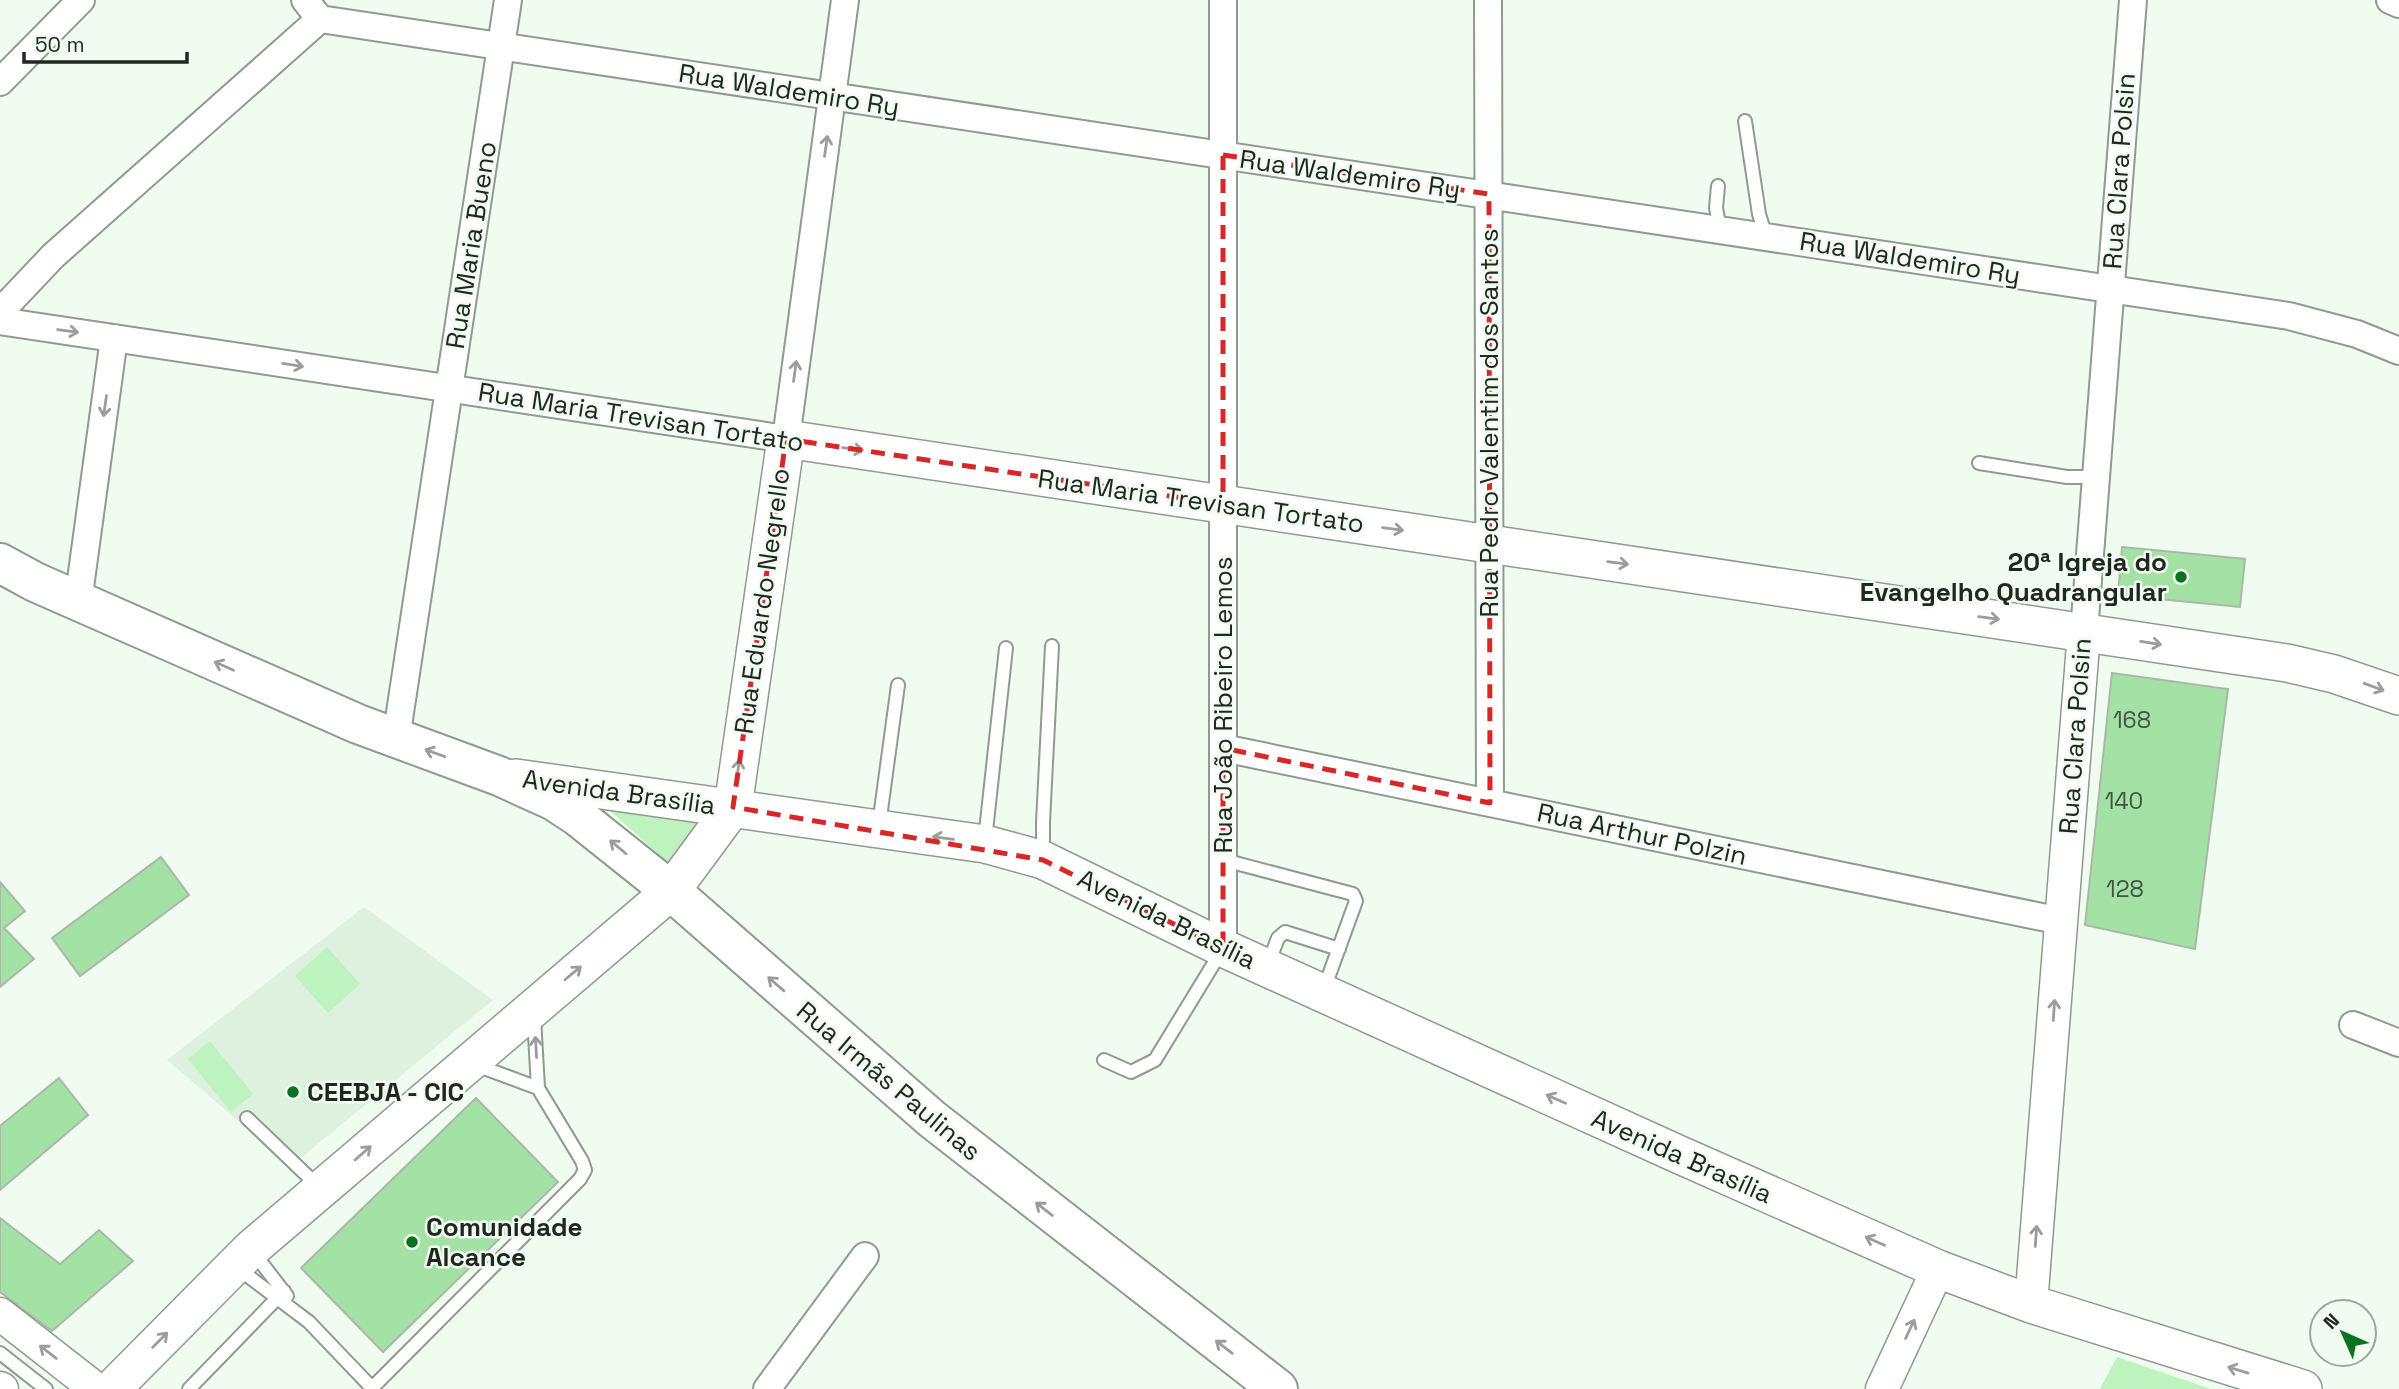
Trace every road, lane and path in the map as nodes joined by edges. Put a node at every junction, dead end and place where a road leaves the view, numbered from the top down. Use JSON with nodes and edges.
{"nodes":[{"id":1,"x":81,"y":0,"type":"edge"},
{"id":2,"x":508,"y":0,"type":"edge"},
{"id":3,"x":845,"y":0,"type":"edge"},
{"id":4,"x":1223,"y":0,"type":"edge"},
{"id":5,"x":1488,"y":0,"type":"edge"},
{"id":6,"x":2133,"y":0,"type":"edge"},
{"id":7,"x":2390,"y":0,"type":"edge"},
{"id":8,"x":2399,"y":4,"type":"edge"},
{"id":9,"x":312,"y":9,"type":"edge"},
{"id":10,"x":501,"y":46,"type":"junction"},
{"id":11,"x":0,"y":82,"type":"edge"},
{"id":12,"x":832,"y":96,"type":"junction"},
{"id":13,"x":1745,"y":121,"type":"dead end"},
{"id":14,"x":1223,"y":155,"type":"junction"},
{"id":15,"x":1718,"y":186,"type":"dead end"},
{"id":16,"x":1489,"y":194,"type":"junction"},
{"id":17,"x":1720,"y":229,"type":"junction"},
{"id":18,"x":1766,"y":237,"type":"junction"},
{"id":19,"x":2110,"y":288,"type":"junction"},
{"id":20,"x":0,"y":312,"type":"edge"},
{"id":21,"x":0,"y":321,"type":"edge"},
{"id":22,"x":114,"y":338,"type":"junction"},
{"id":23,"x":2399,"y":351,"type":"edge"},
{"id":24,"x":450,"y":388,"type":"junction"},
{"id":25,"x":786,"y":439,"type":"junction"},
{"id":26,"x":1979,"y":463,"type":"dead end"},
{"id":27,"x":2096,"y":477,"type":"junction"},
{"id":28,"x":1223,"y":504,"type":"junction"},
{"id":29,"x":1489,"y":544,"type":"junction"},
{"id":30,"x":0,"y":563,"type":"edge"},
{"id":31,"x":78,"y":602,"type":"junction"},
{"id":32,"x":2084,"y":632,"type":"junction"},
{"id":33,"x":1052,"y":646,"type":"dead end"},
{"id":34,"x":1006,"y":648,"type":"dead end"},
{"id":35,"x":898,"y":685,"type":"dead end"},
{"id":36,"x":2399,"y":696,"type":"edge"},
{"id":37,"x":396,"y":739,"type":"junction"},
{"id":38,"x":1223,"y":748,"type":"junction"},
{"id":39,"x":499,"y":776,"type":"junction"},
{"id":40,"x":1490,"y":803,"type":"junction"},
{"id":41,"x":733,"y":807,"type":"junction"},
{"id":42,"x":879,"y":828,"type":"junction"},
{"id":43,"x":985,"y":844,"type":"junction"},
{"id":44,"x":1043,"y":860,"type":"junction"},
{"id":45,"x":1224,"y":860,"type":"junction"},
{"id":46,"x":671,"y":891,"type":"junction"},
{"id":47,"x":2061,"y":920,"type":"junction"},
{"id":48,"x":1223,"y":947,"type":"junction"},
{"id":49,"x":1339,"y":949,"type":"junction"},
{"id":50,"x":1266,"y":967,"type":"junction"},
{"id":51,"x":1323,"y":993,"type":"junction"},
{"id":52,"x":534,"y":1006,"type":"junction"},
{"id":53,"x":2354,"y":1025,"type":"dead end"},
{"id":54,"x":2399,"y":1043,"type":"edge"},
{"id":55,"x":1104,"y":1060,"type":"dead end"},
{"id":56,"x":468,"y":1062,"type":"junction"},
{"id":57,"x":538,"y":1087,"type":"junction"},
{"id":58,"x":247,"y":1118,"type":"dead end"},
{"id":59,"x":321,"y":1188,"type":"junction"},
{"id":60,"x":865,"y":1256,"type":"dead end"},
{"id":61,"x":242,"y":1257,"type":"junction"},
{"id":62,"x":1938,"y":1269,"type":"junction"},
{"id":63,"x":280,"y":1295,"type":"junction"},
{"id":64,"x":2031,"y":1304,"type":"junction"},
{"id":65,"x":0,"y":1314,"type":"edge"},
{"id":66,"x":0,"y":1353,"type":"edge"},
{"id":67,"x":46,"y":1389,"type":"edge"},
{"id":68,"x":96,"y":1389,"type":"edge"},
{"id":69,"x":112,"y":1389,"type":"edge"},
{"id":70,"x":189,"y":1389,"type":"edge"},
{"id":71,"x":372,"y":1389,"type":"edge"},
{"id":72,"x":767,"y":1389,"type":"edge"},
{"id":73,"x":1278,"y":1389,"type":"edge"},
{"id":74,"x":1882,"y":1389,"type":"edge"},
{"id":75,"x":2304,"y":1389,"type":"edge"}],
"edges":[{"from":1,"to":11,"type":"street"},
{"from":2,"to":10,"type":"street","name":"Rua Maria Bueno"},
{"from":3,"to":12,"type":"street","name":"Rua Eduardo Negrello"},
{"from":4,"to":14,"type":"street","name":"Rua João Ribeiro Lemos"},
{"from":5,"to":16,"type":"street","name":"Rua Pedro Valentim dos Santos"},
{"from":6,"to":19,"type":"street","name":"Rua Clara Polsin"},
{"from":7,"to":8,"type":"street"},
{"from":9,"to":10,"type":"street","name":"Rua Waldemiro Ry"},
{"from":9,"to":20,"type":"street"},
{"from":10,"to":12,"type":"street","name":"Rua Waldemiro Ry"},
{"from":10,"to":24,"type":"street","name":"Rua Maria Bueno"},
{"from":12,"to":14,"type":"street","name":"Rua Waldemiro Ry"},
{"from":25,"to":12,"type":"street","name":"Rua Eduardo Negrello","one_way":true},
{"from":13,"to":18,"type":"lane"},
{"from":14,"to":16,"type":"street","name":"Rua Waldemiro Ry"},
{"from":14,"to":28,"type":"street","name":"Rua João Ribeiro Lemos"},
{"from":15,"to":17,"type":"lane"},
{"from":16,"to":17,"type":"street","name":"Rua Waldemiro Ry"},
{"from":16,"to":29,"type":"street","name":"Rua Pedro Valentim dos Santos"},
{"from":17,"to":18,"type":"street","name":"Rua Waldemiro Ry"},
{"from":18,"to":19,"type":"street","name":"Rua Waldemiro Ry"},
{"from":19,"to":23,"type":"street","name":"Rua Waldemiro Ry"},
{"from":19,"to":27,"type":"street","name":"Rua Clara Polsin"},
{"from":21,"to":22,"type":"street","name":"Rua Maria Trevisan Tortato","one_way":true},
{"from":22,"to":24,"type":"street","name":"Rua Maria Trevisan Tortato","one_way":true},
{"from":22,"to":31,"type":"street","one_way":true},
{"from":24,"to":25,"type":"street","name":"Rua Maria Trevisan Tortato"},
{"from":24,"to":37,"type":"street","name":"Rua Maria Bueno"},
{"from":25,"to":28,"type":"main road","name":"Rua Maria Trevisan Tortato","one_way":true},
{"from":41,"to":25,"type":"main road","name":"Rua Eduardo Negrello","one_way":true},
{"from":26,"to":27,"type":"lane"},
{"from":27,"to":32,"type":"street","name":"Rua Clara Polsin"},
{"from":28,"to":29,"type":"main road","name":"Rua Maria Trevisan Tortato","one_way":true},
{"from":28,"to":38,"type":"street","name":"Rua João Ribeiro Lemos"},
{"from":29,"to":32,"type":"main road","name":"Rua Maria Trevisan Tortato","one_way":true},
{"from":29,"to":40,"type":"street","name":"Rua Pedro Valentim dos Santos"},
{"from":30,"to":31,"type":"main road","name":"Avenida Brasília"},
{"from":37,"to":31,"type":"main road","name":"Avenida Brasília","one_way":true},
{"from":32,"to":36,"type":"main road","name":"Rua Maria Trevisan Tortato","one_way":true},
{"from":32,"to":47,"type":"street","name":"Rua Clara Polsin"},
{"from":33,"to":44,"type":"lane"},
{"from":34,"to":43,"type":"lane"},
{"from":35,"to":42,"type":"lane"},
{"from":39,"to":37,"type":"main road","name":"Avenida Brasília","one_way":true},
{"from":38,"to":40,"type":"street","name":"Rua Arthur Polzin"},
{"from":38,"to":45,"type":"street","name":"Rua João Ribeiro Lemos"},
{"from":39,"to":41,"type":"main road","name":"Avenida Brasília"},
{"from":46,"to":39,"type":"main road","name":"Rua Irmãs Paulinas","one_way":true},
{"from":40,"to":47,"type":"street","name":"Rua Arthur Polzin"},
{"from":41,"to":42,"type":"main road","name":"Avenida Brasília"},
{"from":41,"to":46,"type":"main road","name":"Rua Eduardo Negrello"},
{"from":43,"to":42,"type":"main road","name":"Avenida Brasília","one_way":true},
{"from":43,"to":44,"type":"main road","name":"Avenida Brasília"},
{"from":44,"to":48,"type":"main road","name":"Avenida Brasília"},
{"from":45,"to":48,"type":"street","name":"Rua João Ribeiro Lemos"},
{"from":45,"to":49,"type":"lane"},
{"from":52,"to":46,"type":"main road","name":"Rua Eduardo Negrello","one_way":true},
{"from":73,"to":46,"type":"main road","name":"Rua Irmãs Paulinas","one_way":true},
{"from":64,"to":47,"type":"street","name":"Rua Clara Polsin","one_way":true},
{"from":48,"to":50,"type":"main road","name":"Avenida Brasília"},
{"from":48,"to":55,"type":"lane"},
{"from":49,"to":50,"type":"lane"},
{"from":49,"to":51,"type":"lane"},
{"from":50,"to":51,"type":"main road","name":"Avenida Brasília"},
{"from":62,"to":51,"type":"main road","name":"Avenida Brasília","one_way":true},
{"from":52,"to":56,"type":"main road","name":"Rua Eduardo Negrello"},
{"from":57,"to":52,"type":"lane","one_way":true},
{"from":53,"to":54,"type":"street"},
{"from":56,"to":57,"type":"lane"},
{"from":59,"to":56,"type":"main road","name":"Rua Eduardo Negrello","one_way":true},
{"from":57,"to":71,"type":"lane"},
{"from":58,"to":59,"type":"lane"},
{"from":59,"to":61,"type":"main road","name":"Rua Eduardo Negrello"},
{"from":60,"to":72,"type":"street"},
{"from":61,"to":63,"type":"lane"},
{"from":61,"to":63,"type":"lane"},
{"from":69,"to":61,"type":"main road","name":"Rua Eduardo Negrello","one_way":true},
{"from":62,"to":64,"type":"main road","name":"Avenida Brasília"},
{"from":74,"to":62,"type":"street","one_way":true},
{"from":63,"to":70,"type":"lane"},
{"from":63,"to":71,"type":"lane"},
{"from":75,"to":64,"type":"main road","name":"Avenida Brasília","one_way":true},
{"from":68,"to":65,"type":"street","one_way":true},
{"from":66,"to":67,"type":"lane"}]}
